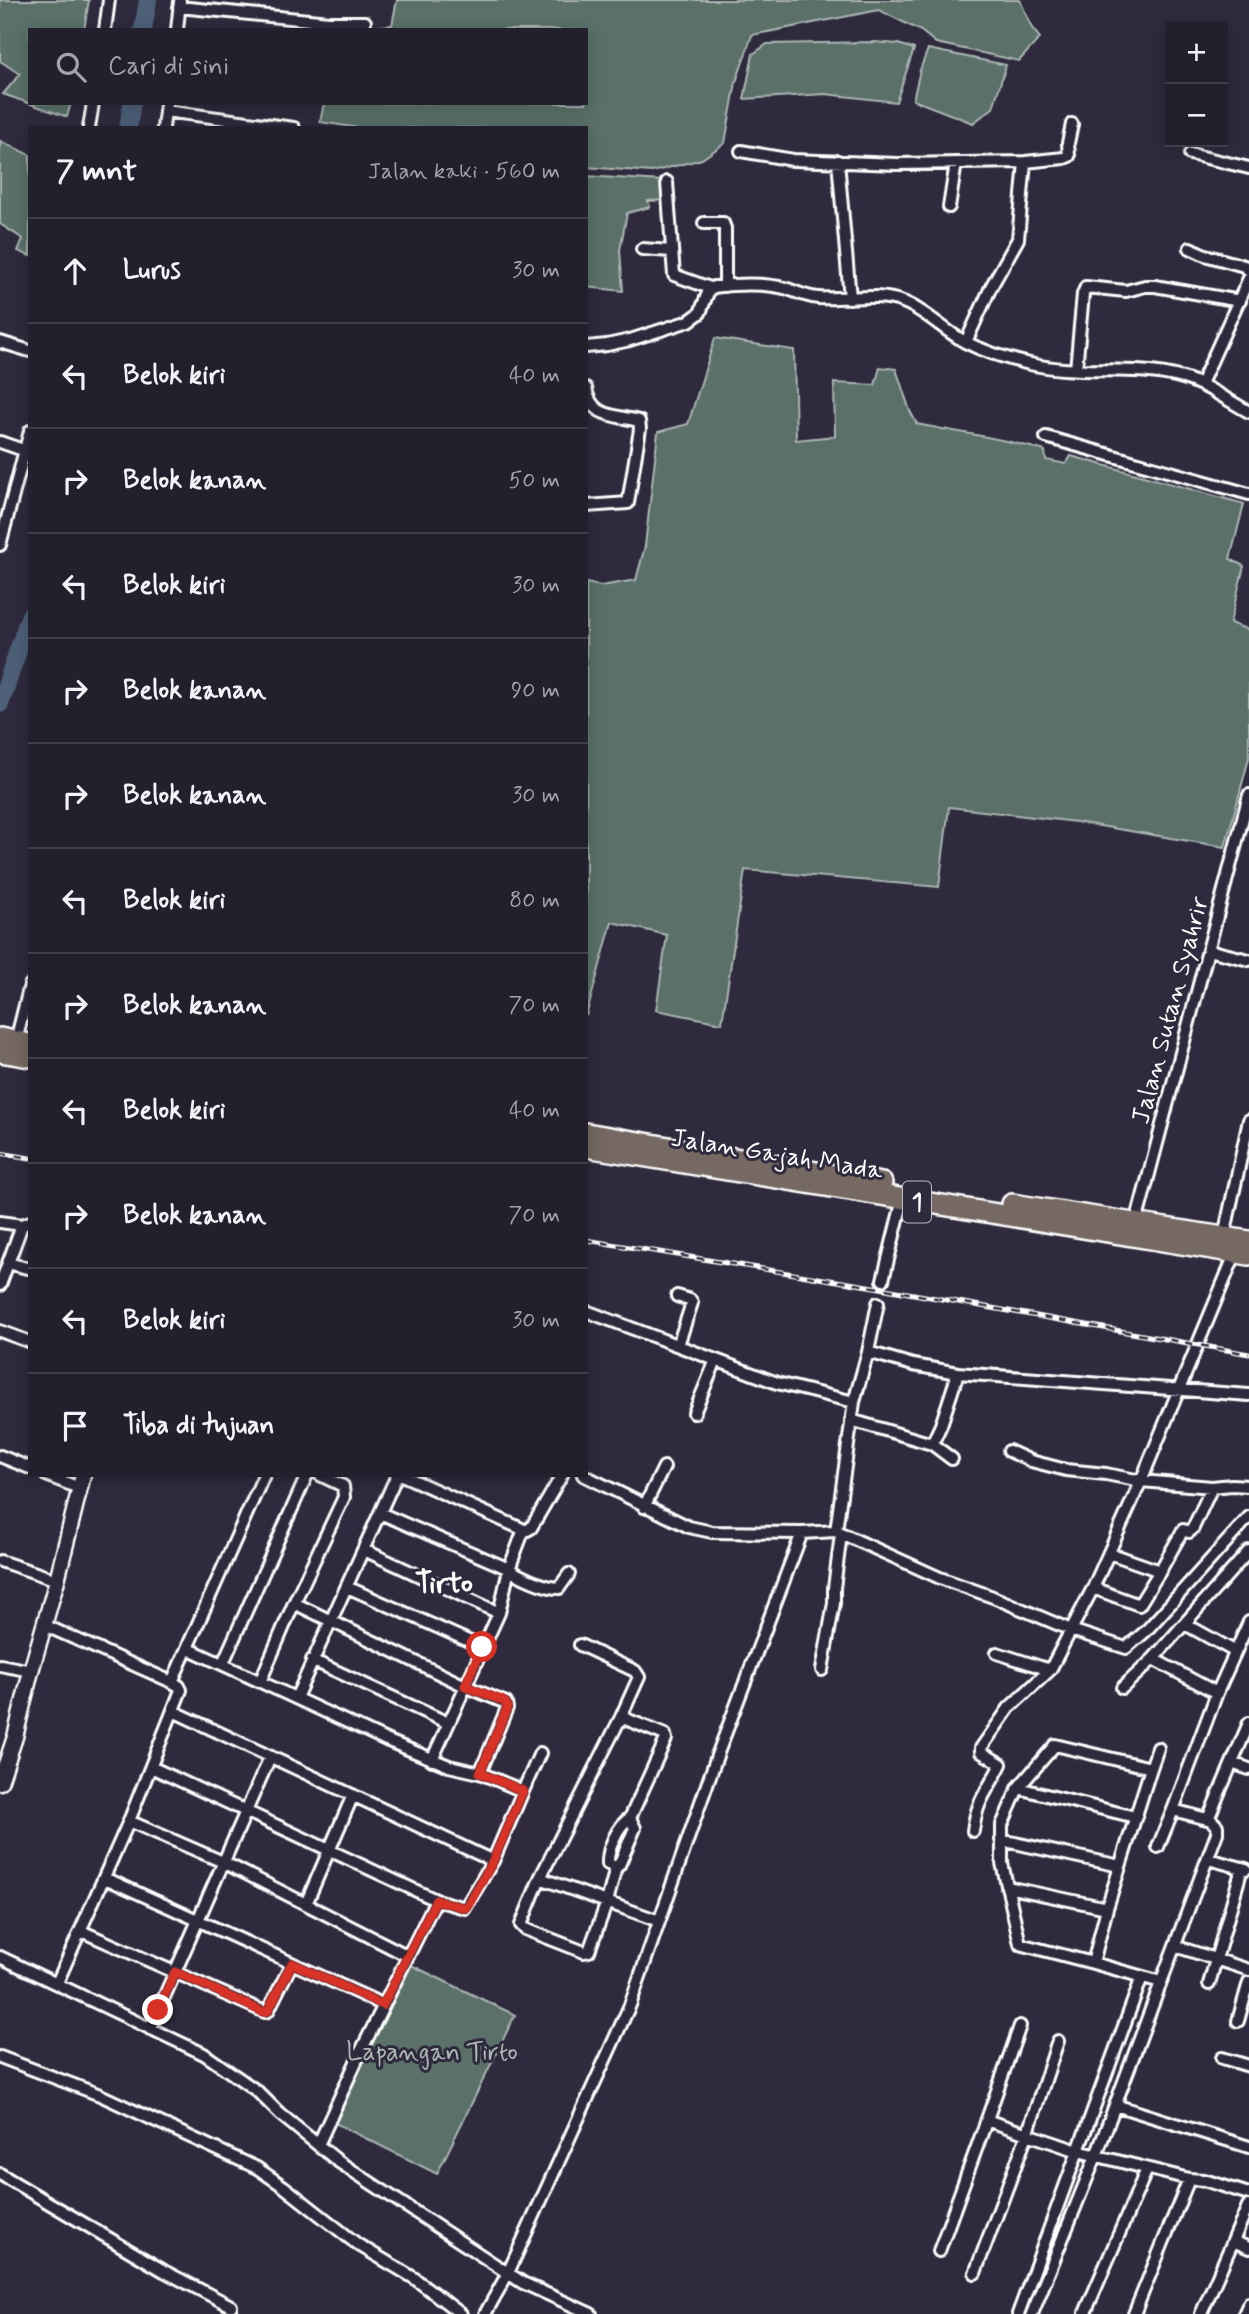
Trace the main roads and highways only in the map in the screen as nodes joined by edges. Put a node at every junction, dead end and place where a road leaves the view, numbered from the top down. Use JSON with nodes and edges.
{"nodes":[{"id":1,"x":0,"y":1052,"type":"edge"},
{"id":2,"x":28,"y":1057,"type":"edge"},
{"id":3,"x":588,"y":1133,"type":"edge"},
{"id":4,"x":588,"y":1147,"type":"edge"},
{"id":5,"x":1134,"y":1230,"type":"junction"},
{"id":6,"x":1237,"y":1246,"type":"edge"}],
"edges":[{"from":1,"to":2,"type":"highway"},
{"from":3,"to":5,"type":"highway","name":"Jalan Gajah Mada","number":"1"},
{"from":4,"to":5,"type":"highway","name":"Jalan Gajah Mada","number":"1"},
{"from":5,"to":6,"type":"highway","name":"Jalan Gajah Mada","number":"1"}]}
